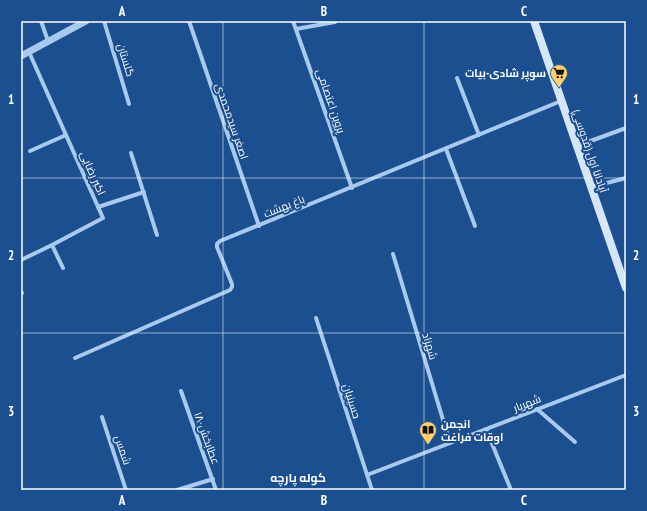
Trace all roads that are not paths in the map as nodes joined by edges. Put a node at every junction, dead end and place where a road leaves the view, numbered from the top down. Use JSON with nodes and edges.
{"nodes":[{"id":1,"x":42,"y":21,"type":"edge"},
{"id":2,"x":86,"y":21,"type":"edge"},
{"id":3,"x":104,"y":21,"type":"edge"},
{"id":4,"x":189,"y":21,"type":"edge"},
{"id":5,"x":294,"y":21,"type":"edge"},
{"id":6,"x":534,"y":21,"type":"edge"},
{"id":7,"x":335,"y":22,"type":"edge"},
{"id":8,"x":296,"y":29,"type":"junction"},
{"id":9,"x":48,"y":41,"type":"junction"},
{"id":10,"x":29,"y":52,"type":"junction"},
{"id":11,"x":21,"y":56,"type":"edge"},
{"id":12,"x":456,"y":78,"type":"dead end"},
{"id":13,"x":561,"y":101,"type":"junction"},
{"id":14,"x":129,"y":104,"type":"dead end"},
{"id":15,"x":626,"y":128,"type":"edge"},
{"id":16,"x":66,"y":135,"type":"junction"},
{"id":17,"x":479,"y":135,"type":"junction"},
{"id":18,"x":577,"y":146,"type":"junction"},
{"id":19,"x":446,"y":149,"type":"junction"},
{"id":20,"x":30,"y":152,"type":"dead end"},
{"id":21,"x":131,"y":153,"type":"dead end"},
{"id":22,"x":626,"y":178,"type":"edge"},
{"id":23,"x":591,"y":187,"type":"junction"},
{"id":24,"x":352,"y":188,"type":"junction"},
{"id":25,"x":144,"y":192,"type":"junction"},
{"id":26,"x":98,"y":207,"type":"junction"},
{"id":27,"x":259,"y":226,"type":"junction"},
{"id":28,"x":475,"y":226,"type":"dead end"},
{"id":29,"x":157,"y":235,"type":"dead end"},
{"id":30,"x":52,"y":245,"type":"junction"},
{"id":31,"x":393,"y":254,"type":"dead end"},
{"id":32,"x":21,"y":260,"type":"edge"},
{"id":33,"x":63,"y":268,"type":"dead end"},
{"id":34,"x":626,"y":288,"type":"edge"},
{"id":35,"x":316,"y":318,"type":"dead end"},
{"id":36,"x":75,"y":358,"type":"dead end"},
{"id":37,"x":626,"y":374,"type":"edge"},
{"id":38,"x":181,"y":391,"type":"dead end"},
{"id":39,"x":537,"y":409,"type":"junction"},
{"id":40,"x":102,"y":417,"type":"dead end"},
{"id":41,"x":486,"y":429,"type":"junction"},
{"id":42,"x":575,"y":442,"type":"dead end"},
{"id":43,"x":450,"y":443,"type":"junction"},
{"id":44,"x":367,"y":475,"type":"junction"},
{"id":45,"x":213,"y":480,"type":"junction"},
{"id":46,"x":126,"y":490,"type":"edge"},
{"id":47,"x":177,"y":490,"type":"edge"},
{"id":48,"x":216,"y":490,"type":"edge"},
{"id":49,"x":372,"y":490,"type":"edge"},
{"id":50,"x":511,"y":490,"type":"edge"}],
"edges":[{"from":1,"to":9,"type":"street"},
{"from":2,"to":9,"type":"street"},
{"from":3,"to":14,"type":"street","name":"گلستان"},
{"from":4,"to":27,"type":"street","name":"اصغر سیدمحمدی"},
{"from":5,"to":8,"type":"street","name":"پروین اعتصامی"},
{"from":6,"to":13,"type":"main road","name":"آپادانا اول (قدوسی)"},
{"from":7,"to":8,"type":"street"},
{"from":8,"to":24,"type":"street","name":"پروین اعتصامی"},
{"from":9,"to":10,"type":"street"},
{"from":10,"to":11,"type":"street"},
{"from":10,"to":16,"type":"street","name":"اکبر رضایی"},
{"from":12,"to":17,"type":"street"},
{"from":13,"to":17,"type":"street","name":"باغ بهشت"},
{"from":13,"to":18,"type":"main road","name":"آپادانا اول (قدوسی)"},
{"from":15,"to":18,"type":"street"},
{"from":16,"to":20,"type":"street"},
{"from":16,"to":26,"type":"street","name":"اکبر رضایی"},
{"from":17,"to":19,"type":"street","name":"باغ بهشت"},
{"from":18,"to":23,"type":"main road","name":"آپادانا اول (قدوسی)"},
{"from":19,"to":24,"type":"street","name":"باغ بهشت"},
{"from":19,"to":28,"type":"street"},
{"from":21,"to":25,"type":"street"},
{"from":22,"to":23,"type":"street"},
{"from":23,"to":34,"type":"main road","name":"آپادانا اول (قدوسی)"},
{"from":24,"to":27,"type":"street","name":"باغ بهشت"},
{"from":25,"to":26,"type":"street"},
{"from":25,"to":29,"type":"street"},
{"from":26,"to":30,"type":"street","name":"اکبر رضایی"},
{"from":27,"to":36,"type":"street","name":"باغ بهشت"},
{"from":30,"to":32,"type":"street","name":"اکبر رضایی"},
{"from":30,"to":33,"type":"street"},
{"from":31,"to":43,"type":"street","name":"شهزاد"},
{"from":35,"to":44,"type":"street","name":"حسینیان"},
{"from":37,"to":39,"type":"street","name":"شهریار"},
{"from":38,"to":45,"type":"street","name":"۱۸-عطابخش"},
{"from":39,"to":41,"type":"street","name":"شهریار"},
{"from":39,"to":42,"type":"street"},
{"from":40,"to":46,"type":"street","name":"شمس"},
{"from":41,"to":43,"type":"street","name":"شهریار"},
{"from":41,"to":50,"type":"street"},
{"from":43,"to":44,"type":"street","name":"شهریار"},
{"from":44,"to":49,"type":"street","name":"حسینیان"},
{"from":45,"to":47,"type":"street"},
{"from":45,"to":48,"type":"street","name":"۱۸-عطابخش"}]}
